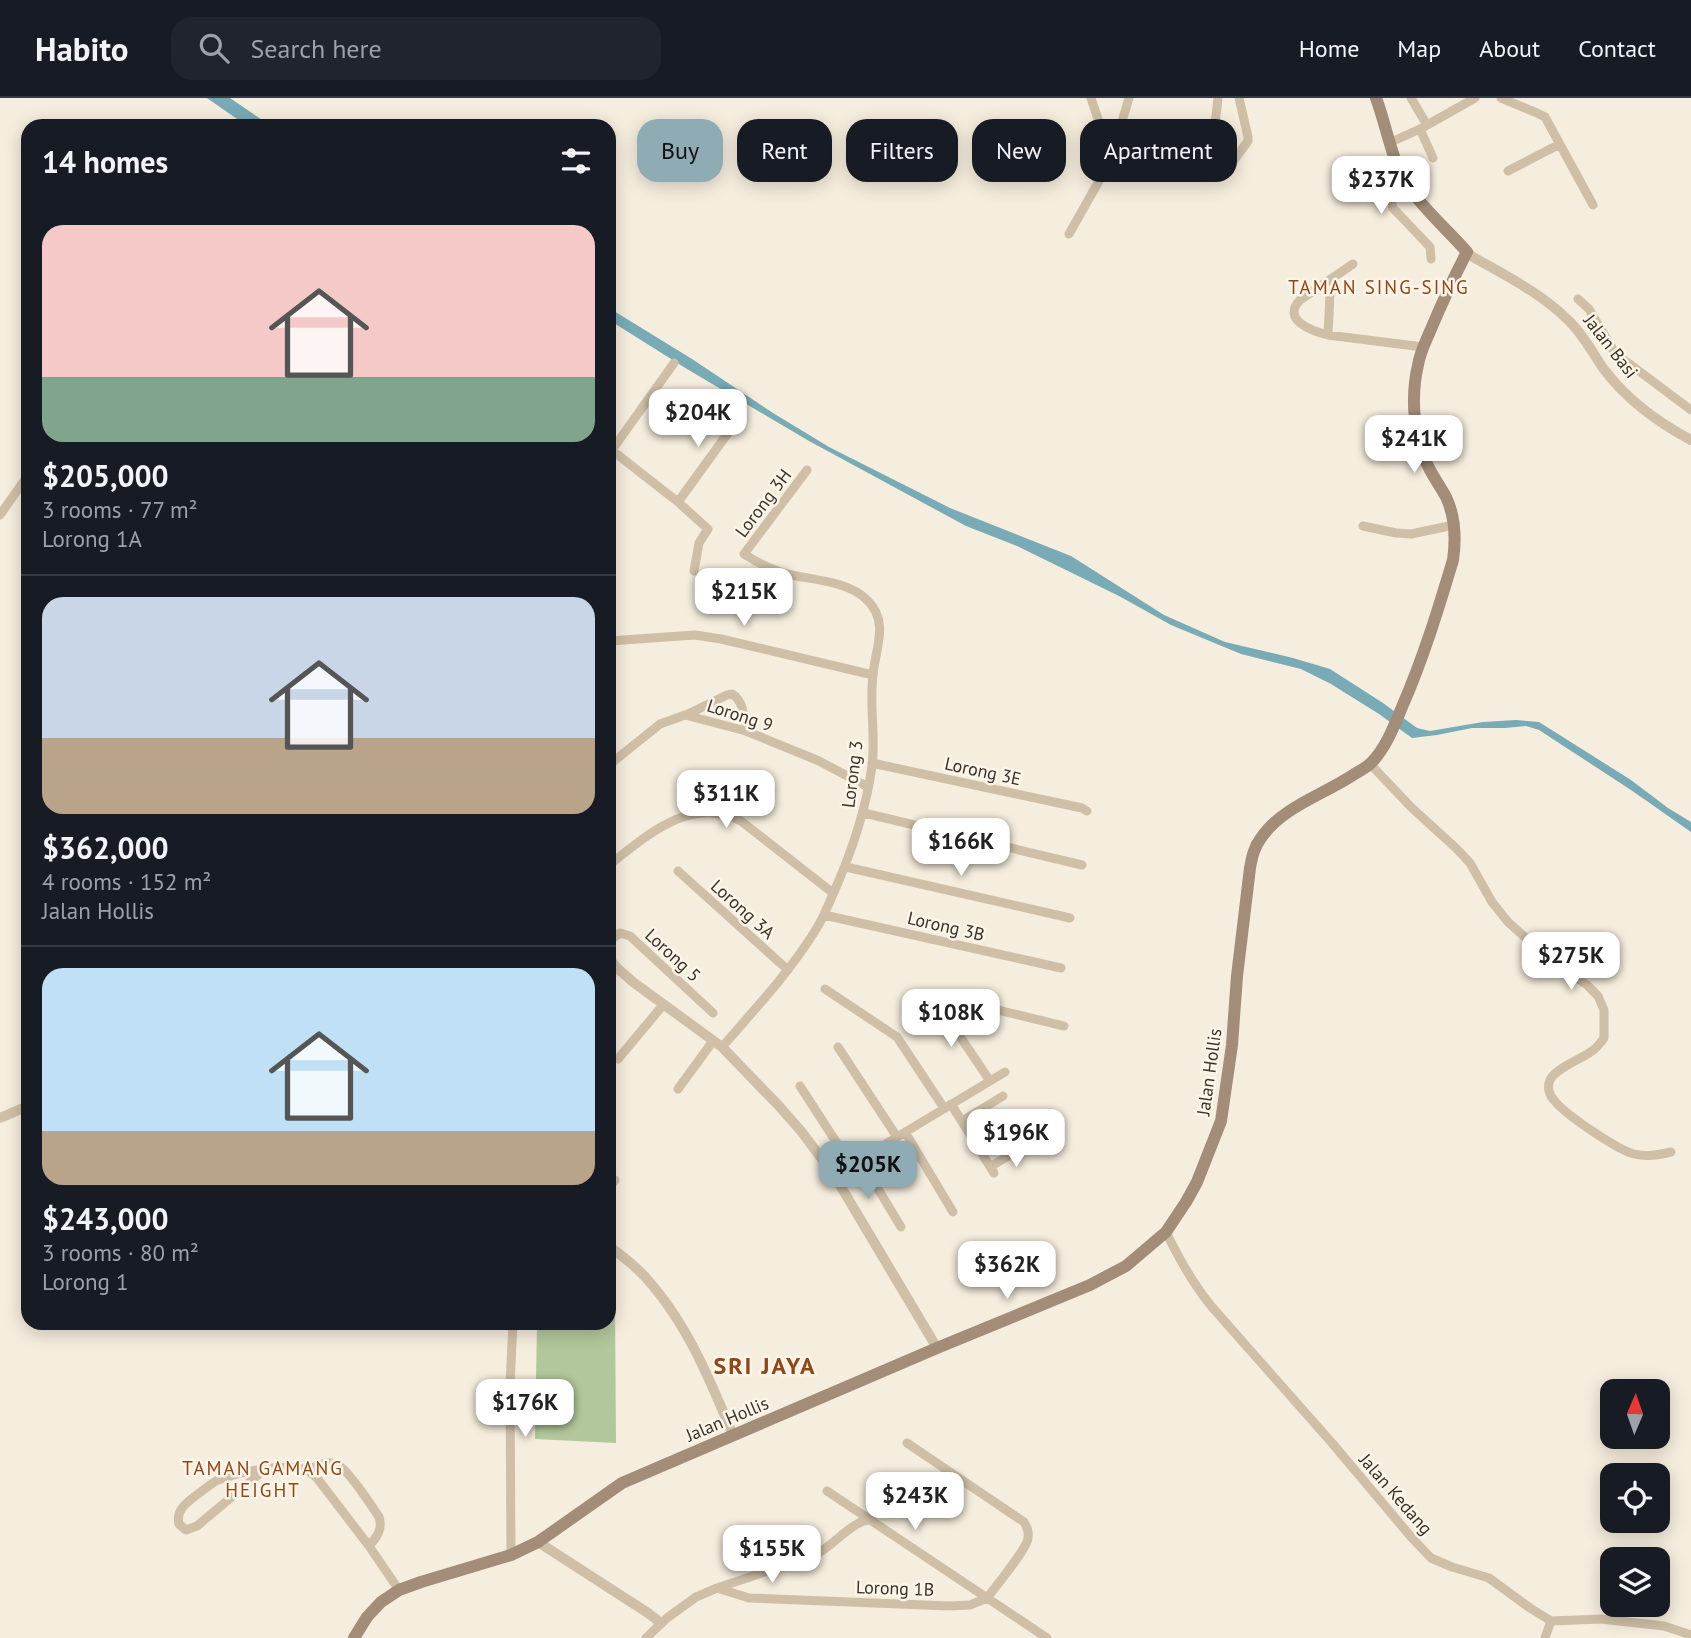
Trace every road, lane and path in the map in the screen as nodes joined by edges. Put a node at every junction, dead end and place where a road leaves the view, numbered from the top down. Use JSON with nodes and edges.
{"nodes":[{"id":1,"x":1091,"y":98,"type":"edge"},
{"id":2,"x":1129,"y":98,"type":"edge"},
{"id":3,"x":1219,"y":98,"type":"edge"},
{"id":4,"x":1240,"y":98,"type":"edge"},
{"id":5,"x":1376,"y":98,"type":"edge"},
{"id":6,"x":1411,"y":98,"type":"edge"},
{"id":7,"x":1475,"y":98,"type":"edge"},
{"id":8,"x":1501,"y":98,"type":"edge"},
{"id":9,"x":1098,"y":119,"type":"edge"},
{"id":10,"x":1123,"y":119,"type":"edge"},
{"id":11,"x":1423,"y":127,"type":"junction"},
{"id":12,"x":1390,"y":143,"type":"junction"},
{"id":13,"x":1560,"y":144,"type":"junction"},
{"id":14,"x":1433,"y":158,"type":"dead end"},
{"id":15,"x":1508,"y":171,"type":"dead end"},
{"id":16,"x":1098,"y":182,"type":"edge"},
{"id":17,"x":1407,"y":184,"type":"junction"},
{"id":18,"x":1594,"y":205,"type":"dead end"},
{"id":19,"x":1069,"y":234,"type":"dead end"},
{"id":20,"x":1467,"y":252,"type":"junction"},
{"id":21,"x":1431,"y":259,"type":"dead end"},
{"id":22,"x":1353,"y":264,"type":"dead end"},
{"id":23,"x":1330,"y":293,"type":"dead end"},
{"id":24,"x":1578,"y":299,"type":"dead end"},
{"id":25,"x":1328,"y":335,"type":"junction"},
{"id":26,"x":1423,"y":347,"type":"junction"},
{"id":27,"x":674,"y":363,"type":"dead end"},
{"id":28,"x":1691,"y":410,"type":"edge"},
{"id":29,"x":741,"y":415,"type":"dead end"},
{"id":30,"x":1691,"y":440,"type":"edge"},
{"id":31,"x":616,"y":442,"type":"edge"},
{"id":32,"x":616,"y":453,"type":"edge"},
{"id":33,"x":807,"y":470,"type":"dead end"},
{"id":34,"x":21,"y":485,"type":"edge"},
{"id":35,"x":678,"y":502,"type":"junction"},
{"id":36,"x":0,"y":515,"type":"edge"},
{"id":37,"x":1454,"y":525,"type":"junction"},
{"id":38,"x":1363,"y":526,"type":"dead end"},
{"id":39,"x":744,"y":554,"type":"joint"},
{"id":40,"x":694,"y":571,"type":"dead end"},
{"id":41,"x":616,"y":641,"type":"edge"},
{"id":42,"x":873,"y":675,"type":"junction"},
{"id":43,"x":685,"y":715,"type":"junction"},
{"id":44,"x":746,"y":731,"type":"junction"},
{"id":45,"x":616,"y":759,"type":"edge"},
{"id":46,"x":872,"y":763,"type":"junction"},
{"id":47,"x":1370,"y":764,"type":"junction"},
{"id":48,"x":868,"y":787,"type":"junction"},
{"id":49,"x":1087,"y":811,"type":"dead end"},
{"id":50,"x":864,"y":813,"type":"junction"},
{"id":51,"x":616,"y":860,"type":"edge"},
{"id":52,"x":1082,"y":865,"type":"dead end"},
{"id":53,"x":846,"y":867,"type":"junction"},
{"id":54,"x":678,"y":871,"type":"dead end"},
{"id":55,"x":834,"y":893,"type":"junction"},
{"id":56,"x":824,"y":915,"type":"junction"},
{"id":57,"x":1070,"y":918,"type":"dead end"},
{"id":58,"x":616,"y":936,"type":"edge"},
{"id":59,"x":1061,"y":968,"type":"dead end"},
{"id":60,"x":616,"y":970,"type":"edge"},
{"id":61,"x":788,"y":970,"type":"junction"},
{"id":62,"x":825,"y":989,"type":"dead end"},
{"id":63,"x":663,"y":1004,"type":"junction"},
{"id":64,"x":713,"y":1013,"type":"dead end"},
{"id":65,"x":1064,"y":1026,"type":"dead end"},
{"id":66,"x":718,"y":1044,"type":"junction"},
{"id":67,"x":838,"y":1047,"type":"dead end"},
{"id":68,"x":618,"y":1059,"type":"dead end"},
{"id":69,"x":1005,"y":1072,"type":"dead end"},
{"id":70,"x":989,"y":1082,"type":"junction"},
{"id":71,"x":800,"y":1086,"type":"dead end"},
{"id":72,"x":678,"y":1089,"type":"dead end"},
{"id":73,"x":1003,"y":1096,"type":"dead end"},
{"id":74,"x":948,"y":1106,"type":"junction"},
{"id":75,"x":21,"y":1109,"type":"edge"},
{"id":76,"x":0,"y":1118,"type":"edge"},
{"id":77,"x":962,"y":1121,"type":"junction"},
{"id":78,"x":901,"y":1134,"type":"junction"},
{"id":79,"x":1026,"y":1145,"type":"dead end"},
{"id":80,"x":1671,"y":1152,"type":"dead end"},
{"id":81,"x":856,"y":1162,"type":"junction"},
{"id":82,"x":834,"y":1175,"type":"junction"},
{"id":83,"x":953,"y":1212,"type":"dead end"},
{"id":84,"x":901,"y":1227,"type":"dead end"},
{"id":85,"x":1166,"y":1232,"type":"junction"},
{"id":86,"x":616,"y":1252,"type":"edge"},
{"id":87,"x":513,"y":1330,"type":"edge"},
{"id":88,"x":937,"y":1348,"type":"junction"},
{"id":89,"x":733,"y":1436,"type":"junction"},
{"id":90,"x":907,"y":1443,"type":"dead end"},
{"id":91,"x":265,"y":1469,"type":"junction"},
{"id":92,"x":307,"y":1471,"type":"junction"},
{"id":93,"x":827,"y":1491,"type":"dead end"},
{"id":94,"x":869,"y":1520,"type":"junction"},
{"id":95,"x":538,"y":1542,"type":"junction"},
{"id":96,"x":369,"y":1546,"type":"junction"},
{"id":97,"x":511,"y":1555,"type":"junction"},
{"id":98,"x":718,"y":1588,"type":"junction"},
{"id":99,"x":398,"y":1590,"type":"junction"},
{"id":100,"x":987,"y":1598,"type":"junction"},
{"id":101,"x":1551,"y":1621,"type":"junction"},
{"id":102,"x":661,"y":1623,"type":"junction"},
{"id":103,"x":1691,"y":1635,"type":"edge"},
{"id":104,"x":354,"y":1638,"type":"edge"},
{"id":105,"x":646,"y":1638,"type":"edge"},
{"id":106,"x":1047,"y":1638,"type":"edge"},
{"id":107,"x":1545,"y":1638,"type":"edge"}],
"edges":[{"from":1,"to":9,"type":"street"},
{"from":2,"to":10,"type":"street"},
{"from":3,"to":4,"type":"street"},
{"from":5,"to":12,"type":"main road"},
{"from":6,"to":11,"type":"street"},
{"from":7,"to":11,"type":"street"},
{"from":8,"to":13,"type":"street"},
{"from":11,"to":12,"type":"street"},
{"from":11,"to":14,"type":"street"},
{"from":12,"to":17,"type":"main road"},
{"from":13,"to":15,"type":"street"},
{"from":13,"to":18,"type":"street"},
{"from":16,"to":19,"type":"street"},
{"from":17,"to":20,"type":"main road"},
{"from":17,"to":21,"type":"street"},
{"from":20,"to":26,"type":"main road","name":"Jalan Hollis"},
{"from":20,"to":30,"type":"street","name":"Jalan Basi"},
{"from":22,"to":25,"type":"street"},
{"from":23,"to":25,"type":"street"},
{"from":24,"to":28,"type":"street"},
{"from":25,"to":26,"type":"street"},
{"from":26,"to":37,"type":"main road","name":"Jalan Hollis"},
{"from":27,"to":31,"type":"street"},
{"from":29,"to":35,"type":"street"},
{"from":32,"to":35,"type":"street"},
{"from":33,"to":39,"type":"street","name":"Lorong 3H"},
{"from":34,"to":36,"type":"street"},
{"from":35,"to":40,"type":"street"},
{"from":37,"to":38,"type":"street"},
{"from":37,"to":47,"type":"main road","name":"Jalan Hollis"},
{"from":39,"to":42,"type":"street","name":"Lorong 3"},
{"from":41,"to":42,"type":"street"},
{"from":42,"to":46,"type":"street","name":"Lorong 3"},
{"from":43,"to":44,"type":"street","name":"Lorong 9"},
{"from":43,"to":44,"type":"street"},
{"from":43,"to":45,"type":"street","name":"Lorong 9"},
{"from":44,"to":48,"type":"street","name":"Lorong 9"},
{"from":46,"to":48,"type":"street","name":"Lorong 3"},
{"from":46,"to":49,"type":"street","name":"Lorong 3E"},
{"from":47,"to":80,"type":"street"},
{"from":47,"to":85,"type":"main road","name":"Jalan Hollis"},
{"from":48,"to":50,"type":"street","name":"Lorong 3"},
{"from":50,"to":52,"type":"street"},
{"from":50,"to":53,"type":"street","name":"Lorong 3"},
{"from":51,"to":55,"type":"street"},
{"from":53,"to":55,"type":"street","name":"Lorong 3"},
{"from":53,"to":57,"type":"street"},
{"from":54,"to":61,"type":"street","name":"Lorong 3A"},
{"from":55,"to":56,"type":"street","name":"Lorong 3"},
{"from":56,"to":59,"type":"street","name":"Lorong 3B"},
{"from":56,"to":61,"type":"street","name":"Lorong 3"},
{"from":58,"to":64,"type":"street","name":"Lorong 5"},
{"from":60,"to":63,"type":"street"},
{"from":61,"to":66,"type":"street","name":"Lorong 3"},
{"from":62,"to":74,"type":"street"},
{"from":63,"to":66,"type":"street"},
{"from":63,"to":68,"type":"street"},
{"from":65,"to":70,"type":"street"},
{"from":66,"to":72,"type":"street","name":"Lorong 3"},
{"from":66,"to":82,"type":"street"},
{"from":67,"to":78,"type":"street"},
{"from":69,"to":70,"type":"street"},
{"from":70,"to":74,"type":"street"},
{"from":71,"to":81,"type":"street"},
{"from":73,"to":77,"type":"street"},
{"from":74,"to":77,"type":"street"},
{"from":74,"to":78,"type":"street"},
{"from":75,"to":76,"type":"street"},
{"from":77,"to":79,"type":"street"},
{"from":78,"to":81,"type":"street"},
{"from":78,"to":83,"type":"street"},
{"from":81,"to":82,"type":"street"},
{"from":81,"to":84,"type":"street"},
{"from":82,"to":88,"type":"street"},
{"from":85,"to":88,"type":"main road","name":"Jalan Hollis"},
{"from":85,"to":101,"type":"street","name":"Jalan Kedang"},
{"from":86,"to":89,"type":"street"},
{"from":87,"to":97,"type":"street"},
{"from":88,"to":89,"type":"main road","name":"Jalan Hollis"},
{"from":89,"to":95,"type":"main road","name":"Jalan Hollis"},
{"from":90,"to":100,"type":"street"},
{"from":91,"to":91,"type":"street"},
{"from":91,"to":92,"type":"street"},
{"from":92,"to":96,"type":"street"},
{"from":92,"to":96,"type":"street"},
{"from":93,"to":94,"type":"street"},
{"from":94,"to":98,"type":"street"},
{"from":94,"to":100,"type":"street"},
{"from":95,"to":97,"type":"main road","name":"Jalan Hollis"},
{"from":95,"to":102,"type":"street"},
{"from":96,"to":99,"type":"street"},
{"from":97,"to":99,"type":"main road","name":"Jalan Hollis"},
{"from":98,"to":100,"type":"street","name":"Lorong 1B"},
{"from":98,"to":102,"type":"street"},
{"from":99,"to":104,"type":"main road","name":"Jalan Hollis"},
{"from":100,"to":106,"type":"street"},
{"from":101,"to":103,"type":"street"},
{"from":101,"to":107,"type":"street"},
{"from":102,"to":105,"type":"street"}]}
